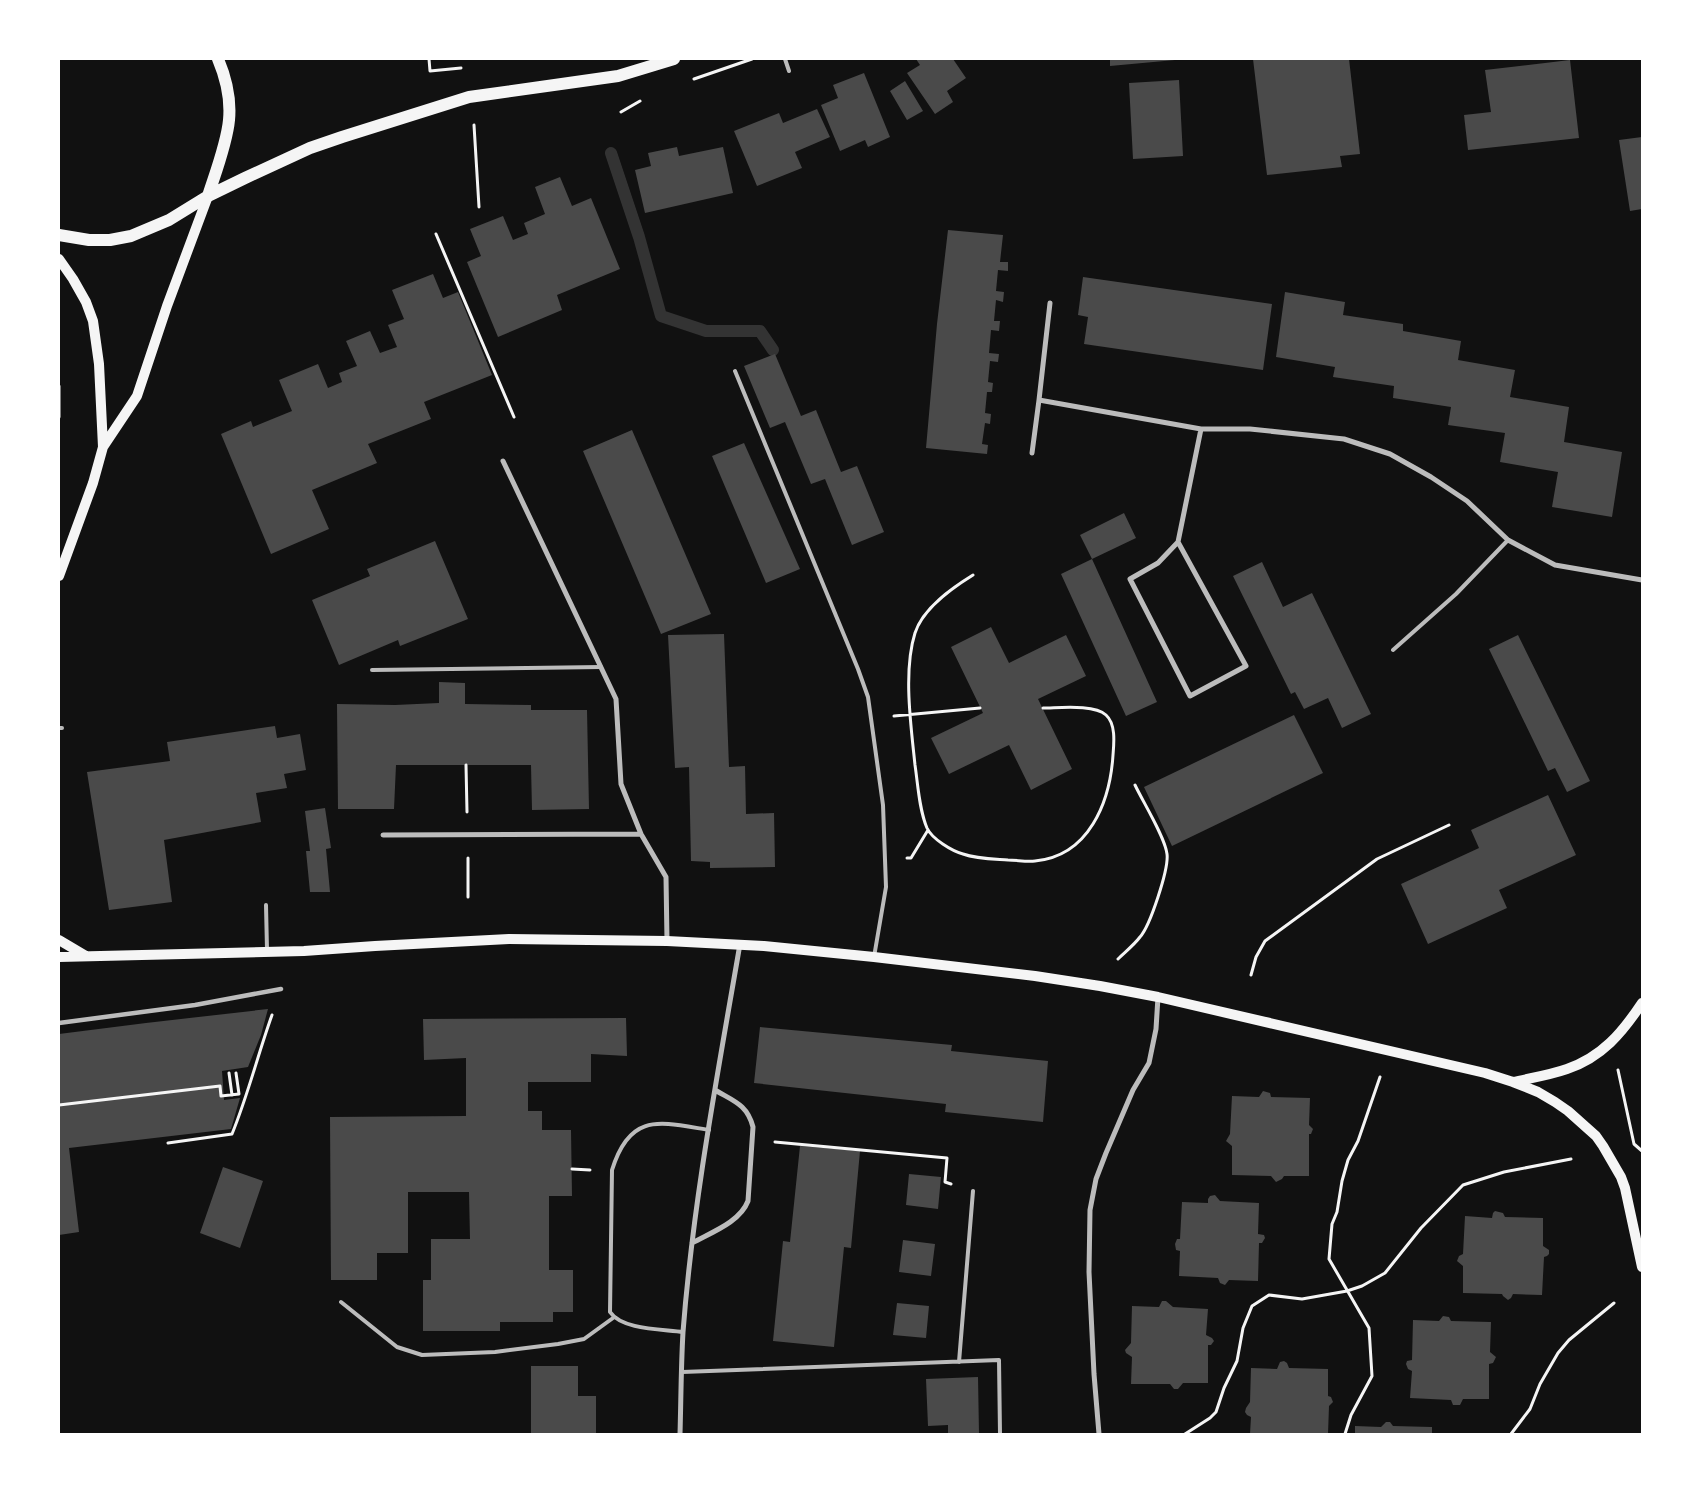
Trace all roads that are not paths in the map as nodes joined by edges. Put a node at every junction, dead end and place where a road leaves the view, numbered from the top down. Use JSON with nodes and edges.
{"nodes":[{"id":1,"x":218,"y":59,"type":"edge"},
{"id":2,"x":674,"y":59,"type":"edge"},
{"id":3,"x":785,"y":59,"type":"edge"},
{"id":4,"x":789,"y":71,"type":"dead end"},
{"id":5,"x":208,"y":196,"type":"junction"},
{"id":6,"x":59,"y":235,"type":"edge"},
{"id":7,"x":59,"y":259,"type":"edge"},
{"id":8,"x":1050,"y":304,"type":"dead end"},
{"id":9,"x":735,"y":372,"type":"dead end"},
{"id":10,"x":1039,"y":400,"type":"junction"},
{"id":11,"x":1200,"y":429,"type":"junction"},
{"id":12,"x":103,"y":447,"type":"junction"},
{"id":13,"x":1032,"y":453,"type":"dead end"},
{"id":14,"x":503,"y":461,"type":"dead end"},
{"id":15,"x":1508,"y":540,"type":"junction"},
{"id":16,"x":1178,"y":542,"type":"junction"},
{"id":17,"x":59,"y":576,"type":"edge"},
{"id":18,"x":1642,"y":580,"type":"edge"},
{"id":19,"x":1393,"y":650,"type":"dead end"},
{"id":20,"x":601,"y":666,"type":"junction"},
{"id":21,"x":372,"y":670,"type":"dead end"},
{"id":22,"x":641,"y":834,"type":"junction"},
{"id":23,"x":383,"y":835,"type":"dead end"},
{"id":24,"x":266,"y":905,"type":"dead end"},
{"id":25,"x":59,"y":940,"type":"edge"},
{"id":26,"x":667,"y":941,"type":"junction"},
{"id":27,"x":740,"y":944,"type":"junction"},
{"id":28,"x":267,"y":952,"type":"junction"},
{"id":29,"x":59,"y":957,"type":"edge"},
{"id":30,"x":87,"y":957,"type":"junction"},
{"id":31,"x":874,"y":957,"type":"junction"},
{"id":32,"x":281,"y":989,"type":"road end"},
{"id":33,"x":1158,"y":997,"type":"junction"},
{"id":34,"x":1642,"y":1004,"type":"edge"},
{"id":35,"x":59,"y":1023,"type":"edge"},
{"id":36,"x":1512,"y":1082,"type":"junction"},
{"id":37,"x":715,"y":1090,"type":"junction"},
{"id":38,"x":708,"y":1130,"type":"junction"},
{"id":39,"x":973,"y":1191,"type":"road end"},
{"id":40,"x":692,"y":1243,"type":"junction"},
{"id":41,"x":1642,"y":1267,"type":"edge"},
{"id":42,"x":341,"y":1302,"type":"dead end"},
{"id":43,"x":613,"y":1318,"type":"junction"},
{"id":44,"x":683,"y":1332,"type":"junction"},
{"id":45,"x":960,"y":1362,"type":"junction"},
{"id":46,"x":682,"y":1372,"type":"junction"},
{"id":47,"x":680,"y":1434,"type":"edge"},
{"id":48,"x":1000,"y":1434,"type":"edge"},
{"id":49,"x":1099,"y":1434,"type":"edge"}],
"edges":[{"from":1,"to":5,"type":"main road"},
{"from":2,"to":5,"type":"main road"},
{"from":3,"to":4,"type":"lane"},
{"from":5,"to":6,"type":"main road"},
{"from":5,"to":12,"type":"main road"},
{"from":7,"to":12,"type":"main road"},
{"from":8,"to":10,"type":"street"},
{"from":9,"to":31,"type":"lane"},
{"from":10,"to":11,"type":"street"},
{"from":10,"to":13,"type":"street"},
{"from":11,"to":15,"type":"street"},
{"from":11,"to":16,"type":"street"},
{"from":12,"to":17,"type":"main road"},
{"from":14,"to":20,"type":"street"},
{"from":15,"to":18,"type":"street"},
{"from":15,"to":19,"type":"lane"},
{"from":16,"to":16,"type":"street"},
{"from":20,"to":21,"type":"lane"},
{"from":20,"to":22,"type":"street"},
{"from":22,"to":23,"type":"street"},
{"from":22,"to":26,"type":"street"},
{"from":24,"to":28,"type":"lane"},
{"from":25,"to":30,"type":"main road"},
{"from":26,"to":27,"type":"main road"},
{"from":26,"to":28,"type":"main road"},
{"from":27,"to":31,"type":"main road"},
{"from":27,"to":37,"type":"street"},
{"from":28,"to":30,"type":"main road"},
{"from":29,"to":30,"type":"main road"},
{"from":31,"to":33,"type":"main road"},
{"from":32,"to":35,"type":"street"},
{"from":33,"to":36,"type":"main road"},
{"from":33,"to":49,"type":"street"},
{"from":34,"to":36,"type":"main road"},
{"from":36,"to":41,"type":"main road"},
{"from":37,"to":38,"type":"street"},
{"from":37,"to":40,"type":"street"},
{"from":38,"to":40,"type":"street"},
{"from":38,"to":43,"type":"lane"},
{"from":39,"to":45,"type":"lane"},
{"from":40,"to":44,"type":"street"},
{"from":42,"to":43,"type":"lane"},
{"from":43,"to":44,"type":"lane"},
{"from":44,"to":46,"type":"street"},
{"from":45,"to":46,"type":"lane"},
{"from":45,"to":48,"type":"lane"},
{"from":46,"to":47,"type":"street"}]}
